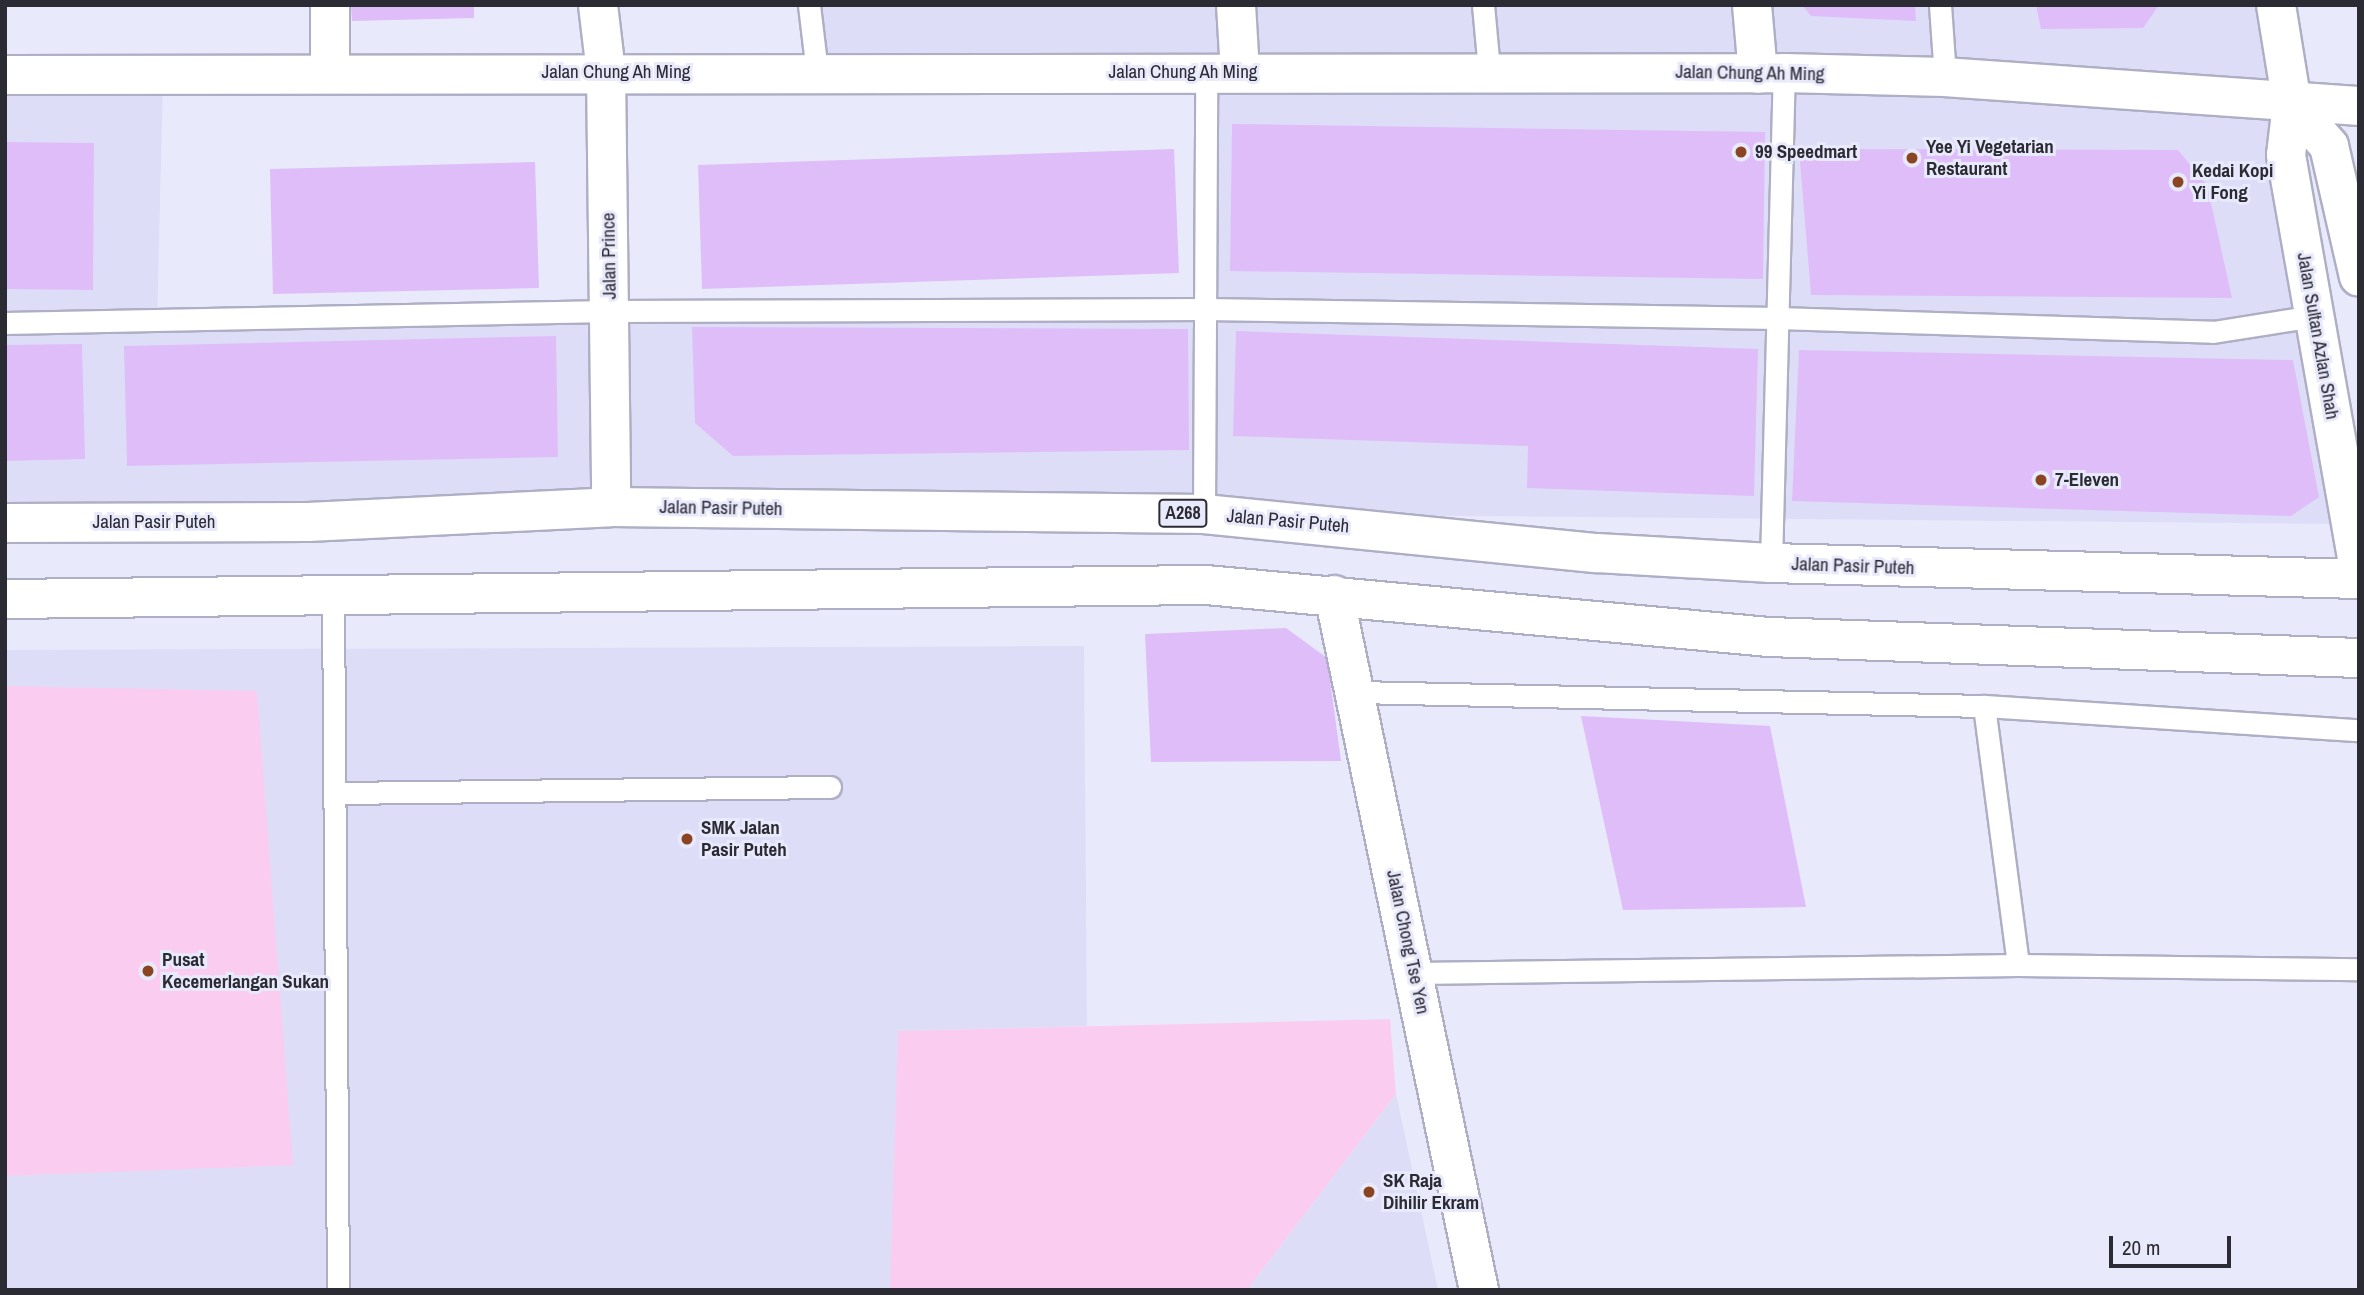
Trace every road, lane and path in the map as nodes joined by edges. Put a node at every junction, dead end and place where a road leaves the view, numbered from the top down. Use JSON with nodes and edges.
{"nodes":[{"id":1,"x":330,"y":5,"type":"edge"},
{"id":2,"x":598,"y":5,"type":"edge"},
{"id":3,"x":809,"y":5,"type":"edge"},
{"id":4,"x":1236,"y":5,"type":"edge"},
{"id":5,"x":1483,"y":5,"type":"edge"},
{"id":6,"x":1752,"y":5,"type":"edge"},
{"id":7,"x":1940,"y":5,"type":"edge"},
{"id":8,"x":2276,"y":5,"type":"edge"},
{"id":9,"x":1489,"y":70,"type":"junction"},
{"id":10,"x":606,"y":72,"type":"junction"},
{"id":11,"x":817,"y":72,"type":"junction"},
{"id":12,"x":1223,"y":72,"type":"junction"},
{"id":13,"x":1771,"y":73,"type":"junction"},
{"id":14,"x":330,"y":74,"type":"junction"},
{"id":15,"x":5,"y":75,"type":"edge"},
{"id":16,"x":1945,"y":77,"type":"junction"},
{"id":17,"x":2292,"y":104,"type":"junction"},
{"id":18,"x":2359,"y":106,"type":"edge"},
{"id":19,"x":2359,"y":277,"type":"edge"},
{"id":20,"x":1205,"y":309,"type":"junction"},
{"id":21,"x":610,"y":311,"type":"junction"},
{"id":22,"x":2314,"y":316,"type":"junction"},
{"id":23,"x":1778,"y":318,"type":"junction"},
{"id":24,"x":5,"y":323,"type":"edge"},
{"id":25,"x":611,"y":507,"type":"junction"},
{"id":26,"x":1204,"y":514,"type":"junction"},
{"id":27,"x":5,"y":523,"type":"edge"},
{"id":28,"x":1771,"y":563,"type":"junction"},
{"id":29,"x":2359,"y":568,"type":"edge"},
{"id":30,"x":2359,"y":579,"type":"edge"},
{"id":31,"x":1334,"y":595,"type":"junction"},
{"id":32,"x":333,"y":597,"type":"junction"},
{"id":33,"x":5,"y":599,"type":"edge"},
{"id":34,"x":2359,"y":658,"type":"edge"},
{"id":35,"x":1357,"y":692,"type":"junction"},
{"id":36,"x":1984,"y":706,"type":"junction"},
{"id":37,"x":2359,"y":730,"type":"edge"},
{"id":38,"x":830,"y":786,"type":"dead end"},
{"id":39,"x":338,"y":793,"type":"junction"},
{"id":40,"x":2018,"y":965,"type":"junction"},
{"id":41,"x":2359,"y":969,"type":"edge"},
{"id":42,"x":1415,"y":973,"type":"junction"},
{"id":43,"x":338,"y":1290,"type":"edge"},
{"id":44,"x":1479,"y":1290,"type":"edge"}],
"edges":[{"from":1,"to":14,"type":"main road"},
{"from":2,"to":10,"type":"main road","name":"Jalan Prince"},
{"from":3,"to":11,"type":"lane"},
{"from":4,"to":12,"type":"main road"},
{"from":5,"to":9,"type":"lane"},
{"from":6,"to":13,"type":"main road"},
{"from":7,"to":16,"type":"lane"},
{"from":8,"to":17,"type":"main road","name":"Jalan Sultan Azlan Shah"},
{"from":9,"to":12,"type":"main road","name":"Jalan Chung Ah Ming"},
{"from":9,"to":13,"type":"main road","name":"Jalan Chung Ah Ming"},
{"from":10,"to":11,"type":"main road","name":"Jalan Chung Ah Ming"},
{"from":10,"to":14,"type":"main road","name":"Jalan Chung Ah Ming"},
{"from":10,"to":21,"type":"main road","name":"Jalan Prince"},
{"from":11,"to":12,"type":"main road","name":"Jalan Chung Ah Ming"},
{"from":12,"to":20,"type":"lane"},
{"from":13,"to":16,"type":"main road","name":"Jalan Chung Ah Ming"},
{"from":13,"to":23,"type":"lane"},
{"from":14,"to":15,"type":"main road","name":"Jalan Chung Ah Ming"},
{"from":16,"to":17,"type":"main road","name":"Jalan Chung Ah Ming"},
{"from":17,"to":18,"type":"main road","name":"Jalan Chung Ah Ming"},
{"from":17,"to":19,"type":"main road"},
{"from":17,"to":22,"type":"main road","name":"Jalan Sultan Azlan Shah"},
{"from":20,"to":21,"type":"lane"},
{"from":20,"to":23,"type":"lane"},
{"from":20,"to":26,"type":"lane"},
{"from":21,"to":24,"type":"lane"},
{"from":21,"to":25,"type":"main road","name":"Jalan Prince"},
{"from":22,"to":23,"type":"lane"},
{"from":22,"to":29,"type":"main road","name":"Jalan Sultan Azlan Shah"},
{"from":23,"to":28,"type":"lane"},
{"from":25,"to":26,"type":"main road","name":"Jalan Pasir Puteh","number":"A268"},
{"from":25,"to":27,"type":"main road","name":"Jalan Pasir Puteh","number":"A268"},
{"from":26,"to":28,"type":"main road","name":"Jalan Pasir Puteh","number":"A268"},
{"from":28,"to":30,"type":"main road","name":"Jalan Pasir Puteh","number":"A268"},
{"from":31,"to":32,"type":"main road"},
{"from":31,"to":34,"type":"main road"},
{"from":31,"to":35,"type":"main road","name":"Jalan Chong Tse Yen"},
{"from":32,"to":33,"type":"main road"},
{"from":32,"to":39,"type":"lane"},
{"from":35,"to":36,"type":"lane"},
{"from":35,"to":42,"type":"main road","name":"Jalan Chong Tse Yen"},
{"from":36,"to":37,"type":"lane"},
{"from":36,"to":40,"type":"lane"},
{"from":38,"to":39,"type":"lane"},
{"from":39,"to":43,"type":"lane"},
{"from":40,"to":41,"type":"lane"},
{"from":40,"to":42,"type":"lane"},
{"from":42,"to":44,"type":"main road","name":"Jalan Chong Tse Yen"}]}
